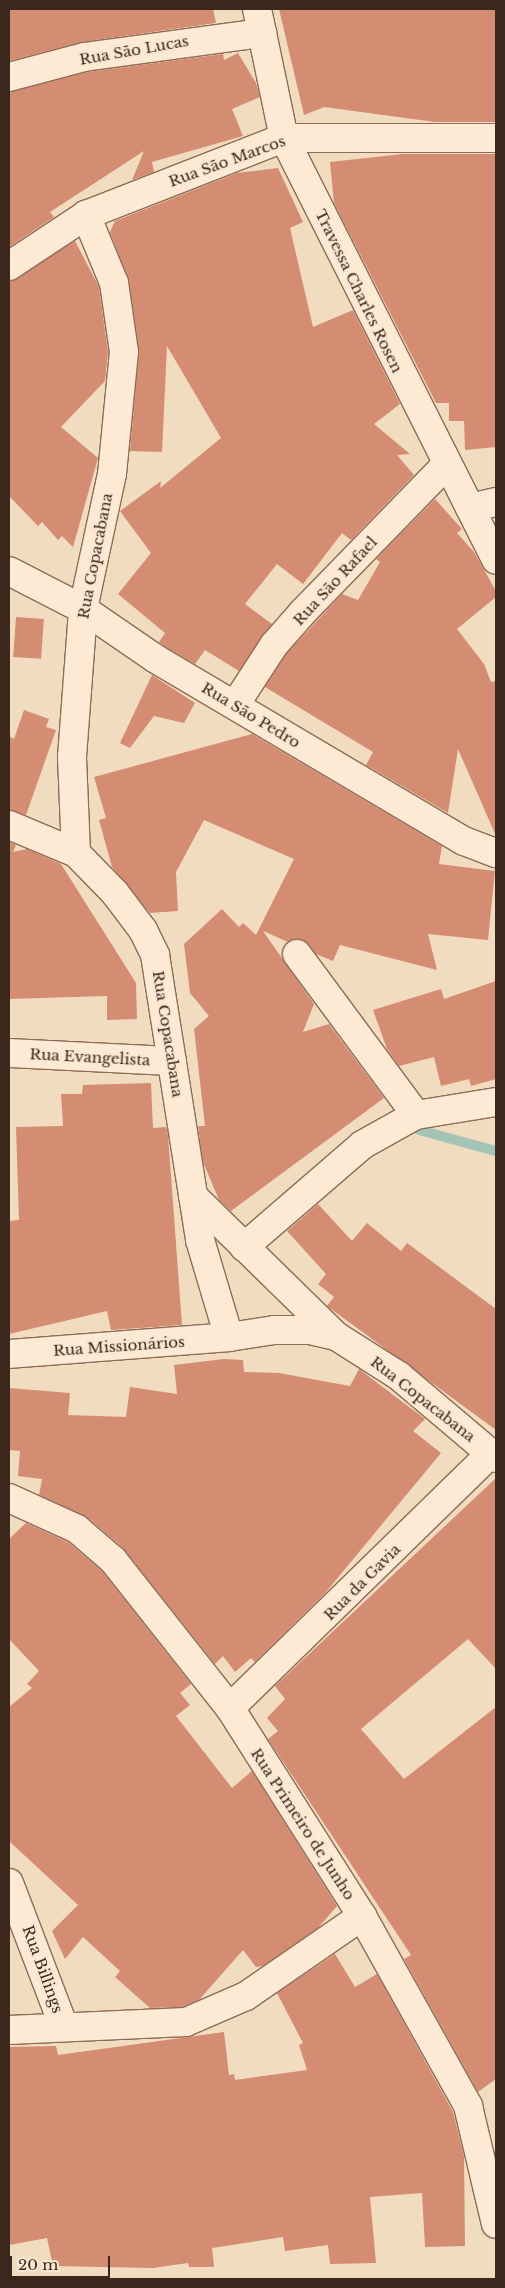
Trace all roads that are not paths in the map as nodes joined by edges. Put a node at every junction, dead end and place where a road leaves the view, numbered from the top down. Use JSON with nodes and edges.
{"nodes":[{"id":1,"x":260,"y":21,"type":"edge"},
{"id":2,"x":9,"y":77,"type":"edge"},
{"id":3,"x":284,"y":138,"type":"junction"},
{"id":4,"x":496,"y":138,"type":"edge"},
{"id":5,"x":86,"y":215,"type":"junction"},
{"id":6,"x":9,"y":266,"type":"edge"},
{"id":7,"x":446,"y":466,"type":"junction"},
{"id":8,"x":496,"y":502,"type":"edge"},
{"id":9,"x":470,"y":508,"type":"junction"},
{"id":10,"x":496,"y":560,"type":"edge"},
{"id":11,"x":9,"y":571,"type":"edge"},
{"id":12,"x":82,"y":609,"type":"junction"},
{"id":13,"x":235,"y":705,"type":"junction"},
{"id":14,"x":9,"y":825,"type":"edge"},
{"id":15,"x":76,"y":853,"type":"junction"},
{"id":16,"x":496,"y":853,"type":"edge"},
{"id":17,"x":297,"y":954,"type":"dead end"},
{"id":18,"x":9,"y":1053,"type":"edge"},
{"id":19,"x":172,"y":1061,"type":"junction"},
{"id":20,"x":496,"y":1102,"type":"edge"},
{"id":21,"x":416,"y":1115,"type":"junction"},
{"id":22,"x":193,"y":1196,"type":"junction"},
{"id":23,"x":244,"y":1247,"type":"junction"},
{"id":24,"x":336,"y":1336,"type":"junction"},
{"id":25,"x":228,"y":1337,"type":"junction"},
{"id":26,"x":9,"y":1354,"type":"edge"},
{"id":27,"x":494,"y":1455,"type":"edge"},
{"id":28,"x":9,"y":1498,"type":"edge"},
{"id":29,"x":230,"y":1708,"type":"junction"},
{"id":30,"x":9,"y":1884,"type":"edge"},
{"id":31,"x":362,"y":1916,"type":"junction"},
{"id":32,"x":64,"y":2027,"type":"junction"},
{"id":33,"x":9,"y":2030,"type":"edge"},
{"id":34,"x":496,"y":2224,"type":"edge"}],
"edges":[{"from":1,"to":2,"type":"street","name":"Rua São Lucas"},
{"from":1,"to":3,"type":"street","name":"Travessa Charles Rosen"},
{"from":3,"to":4,"type":"street","name":"Rua São Marcos"},
{"from":3,"to":5,"type":"street","name":"Rua São Marcos"},
{"from":3,"to":7,"type":"street","name":"Travessa Charles Rosen"},
{"from":5,"to":6,"type":"street","name":"Rua São Marcos"},
{"from":5,"to":12,"type":"street","name":"Rua Copacabana"},
{"from":7,"to":9,"type":"street","name":"Travessa Charles Rosen"},
{"from":7,"to":13,"type":"street","name":"Rua São Rafael"},
{"from":8,"to":9,"type":"street"},
{"from":9,"to":10,"type":"street","name":"Travessa Charles Rosen"},
{"from":11,"to":12,"type":"street","name":"Rua São Pedro"},
{"from":12,"to":13,"type":"street","name":"Rua São Pedro"},
{"from":12,"to":15,"type":"street","name":"Rua Copacabana"},
{"from":13,"to":16,"type":"street","name":"Rua São Pedro"},
{"from":14,"to":15,"type":"street"},
{"from":15,"to":19,"type":"street","name":"Rua Copacabana"},
{"from":17,"to":21,"type":"street"},
{"from":18,"to":19,"type":"street","name":"Rua Evangelista"},
{"from":19,"to":22,"type":"street","name":"Rua Copacabana"},
{"from":20,"to":21,"type":"street"},
{"from":21,"to":23,"type":"street"},
{"from":22,"to":23,"type":"street"},
{"from":22,"to":25,"type":"street","name":"Rua Copacabana"},
{"from":23,"to":24,"type":"street"},
{"from":24,"to":25,"type":"street","name":"Rua Copacabana"},
{"from":24,"to":27,"type":"street","name":"Rua Copacabana"},
{"from":25,"to":26,"type":"street","name":"Rua Missionários"},
{"from":27,"to":29,"type":"street","name":"Rua da Gavia"},
{"from":28,"to":29,"type":"street","name":"Rua Primeiro de Junho"},
{"from":29,"to":31,"type":"street","name":"Rua Primeiro de Junho"},
{"from":30,"to":32,"type":"street","name":"Rua Billings"},
{"from":31,"to":32,"type":"street"},
{"from":31,"to":34,"type":"street","name":"Rua Primeiro de Junho"},
{"from":32,"to":33,"type":"street"}]}
